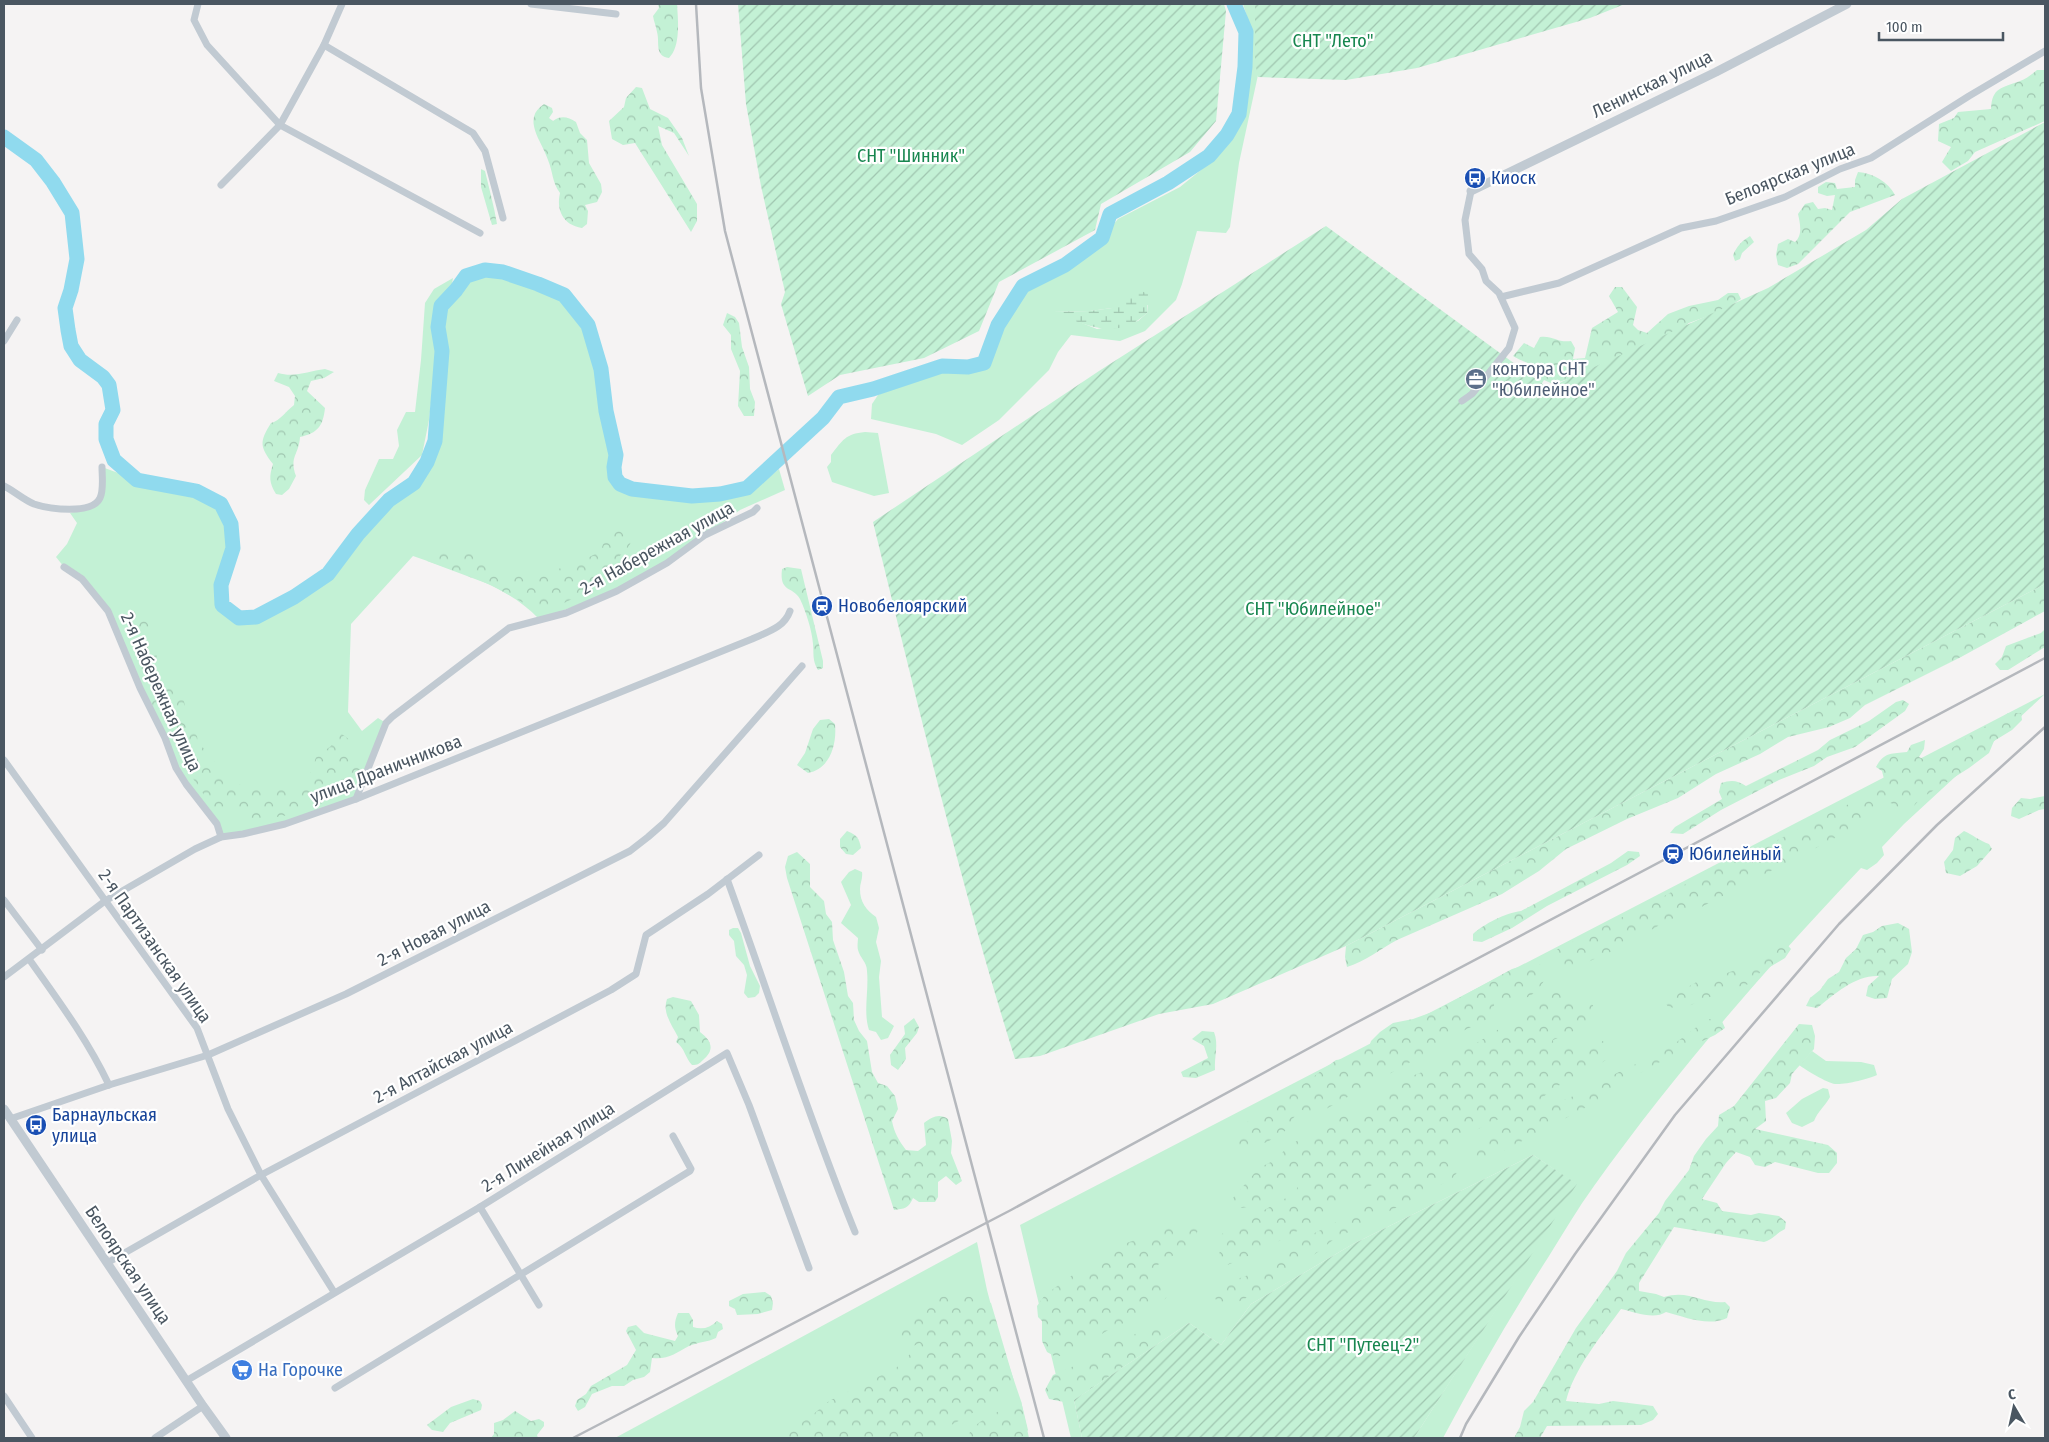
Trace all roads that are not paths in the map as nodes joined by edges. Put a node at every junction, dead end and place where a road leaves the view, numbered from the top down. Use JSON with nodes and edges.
{"nodes":[{"id":1,"x":198,"y":4,"type":"edge"},
{"id":2,"x":342,"y":4,"type":"edge"},
{"id":3,"x":530,"y":4,"type":"edge"},
{"id":4,"x":1847,"y":4,"type":"edge"},
{"id":5,"x":616,"y":14,"type":"dead end"},
{"id":6,"x":324,"y":45,"type":"junction"},
{"id":7,"x":2045,"y":51,"type":"edge"},
{"id":8,"x":280,"y":125,"type":"junction"},
{"id":9,"x":221,"y":185,"type":"dead end"},
{"id":10,"x":1471,"y":191,"type":"joint"},
{"id":11,"x":503,"y":218,"type":"dead end"},
{"id":12,"x":480,"y":233,"type":"dead end"},
{"id":13,"x":1501,"y":297,"type":"junction"},
{"id":14,"x":17,"y":320,"type":"dead end"},
{"id":15,"x":4,"y":341,"type":"edge"},
{"id":16,"x":1462,"y":401,"type":"dead end"},
{"id":17,"x":102,"y":467,"type":"dead end"},
{"id":18,"x":4,"y":486,"type":"edge"},
{"id":19,"x":757,"y":508,"type":"dead end"},
{"id":20,"x":64,"y":567,"type":"dead end"},
{"id":21,"x":790,"y":611,"type":"dead end"},
{"id":22,"x":802,"y":666,"type":"dead end"},
{"id":23,"x":4,"y":760,"type":"edge"},
{"id":24,"x":356,"y":799,"type":"junction"},
{"id":25,"x":222,"y":837,"type":"junction"},
{"id":26,"x":759,"y":855,"type":"dead end"},
{"id":27,"x":727,"y":879,"type":"junction"},
{"id":28,"x":4,"y":900,"type":"edge"},
{"id":29,"x":105,"y":901,"type":"junction"},
{"id":30,"x":42,"y":950,"type":"junction"},
{"id":31,"x":29,"y":959,"type":"junction"},
{"id":32,"x":4,"y":977,"type":"edge"},
{"id":33,"x":208,"y":1055,"type":"junction"},
{"id":34,"x":109,"y":1084,"type":"junction"},
{"id":35,"x":4,"y":1109,"type":"edge"},
{"id":36,"x":10,"y":1119,"type":"junction"},
{"id":37,"x":673,"y":1136,"type":"dead end"},
{"id":38,"x":261,"y":1175,"type":"junction"},
{"id":39,"x":480,"y":1207,"type":"junction"},
{"id":40,"x":855,"y":1232,"type":"dead end"},
{"id":41,"x":107,"y":1263,"type":"junction"},
{"id":42,"x":809,"y":1268,"type":"dead end"},
{"id":43,"x":520,"y":1275,"type":"junction"},
{"id":44,"x":334,"y":1292,"type":"junction"},
{"id":45,"x":539,"y":1304,"type":"dead end"},
{"id":46,"x":186,"y":1381,"type":"junction"},
{"id":47,"x":335,"y":1388,"type":"dead end"},
{"id":48,"x":4,"y":1396,"type":"edge"},
{"id":49,"x":203,"y":1406,"type":"junction"},
{"id":50,"x":32,"y":1438,"type":"edge"},
{"id":51,"x":155,"y":1438,"type":"edge"},
{"id":52,"x":226,"y":1438,"type":"edge"}],
"edges":[{"from":1,"to":8,"type":"street"},
{"from":2,"to":6,"type":"street"},
{"from":3,"to":5,"type":"street"},
{"from":4,"to":10,"type":"street","name":"Ленинская улица"},
{"from":6,"to":8,"type":"street"},
{"from":6,"to":11,"type":"street"},
{"from":7,"to":13,"type":"street","name":"Белоярская улица"},
{"from":8,"to":9,"type":"street"},
{"from":8,"to":12,"type":"street"},
{"from":10,"to":13,"type":"street"},
{"from":13,"to":16,"type":"street"},
{"from":14,"to":15,"type":"street"},
{"from":17,"to":18,"type":"street"},
{"from":19,"to":24,"type":"street","name":"2-я Набережная улица"},
{"from":20,"to":25,"type":"street","name":"2-я Набережная улица"},
{"from":21,"to":24,"type":"street","name":"улица Драничникова"},
{"from":22,"to":33,"type":"street","name":"2-я Новая улица"},
{"from":23,"to":29,"type":"street","name":"2-я Партизанская улица"},
{"from":24,"to":25,"type":"street","name":"улица Драничникова"},
{"from":25,"to":29,"type":"street","name":"улица Драничникова"},
{"from":26,"to":27,"type":"street","name":"2-я Алтайская улица"},
{"from":27,"to":38,"type":"street","name":"2-я Алтайская улица"},
{"from":27,"to":40,"type":"street"},
{"from":28,"to":30,"type":"street"},
{"from":29,"to":30,"type":"street","name":"улица Драничникова"},
{"from":29,"to":33,"type":"street","name":"2-я Партизанская улица"},
{"from":30,"to":31,"type":"street","name":"улица Драничникова"},
{"from":31,"to":32,"type":"street","name":"улица Драничникова"},
{"from":31,"to":34,"type":"street"},
{"from":33,"to":34,"type":"street","name":"2-я Новая улица"},
{"from":33,"to":38,"type":"street","name":"2-я Партизанская улица"},
{"from":34,"to":36,"type":"street","name":"2-я Новая улица"},
{"from":35,"to":36,"type":"street","name":"Белоярская улица"},
{"from":36,"to":41,"type":"street","name":"Белоярская улица"},
{"from":37,"to":43,"type":"street"},
{"from":38,"to":41,"type":"street","name":"2-я Алтайская улица"},
{"from":38,"to":44,"type":"street","name":"2-я Партизанская улица"},
{"from":39,"to":42,"type":"street","name":"2-я Линейная улица"},
{"from":39,"to":43,"type":"street"},
{"from":39,"to":44,"type":"street","name":"2-я Линейная улица"},
{"from":41,"to":46,"type":"street","name":"Белоярская улица"},
{"from":43,"to":45,"type":"street"},
{"from":43,"to":47,"type":"street"},
{"from":44,"to":46,"type":"street","name":"2-я Линейная улица"},
{"from":46,"to":49,"type":"street","name":"Белоярская улица"},
{"from":48,"to":50,"type":"street"},
{"from":49,"to":51,"type":"street"},
{"from":49,"to":52,"type":"street","name":"Белоярская улица"}]}
